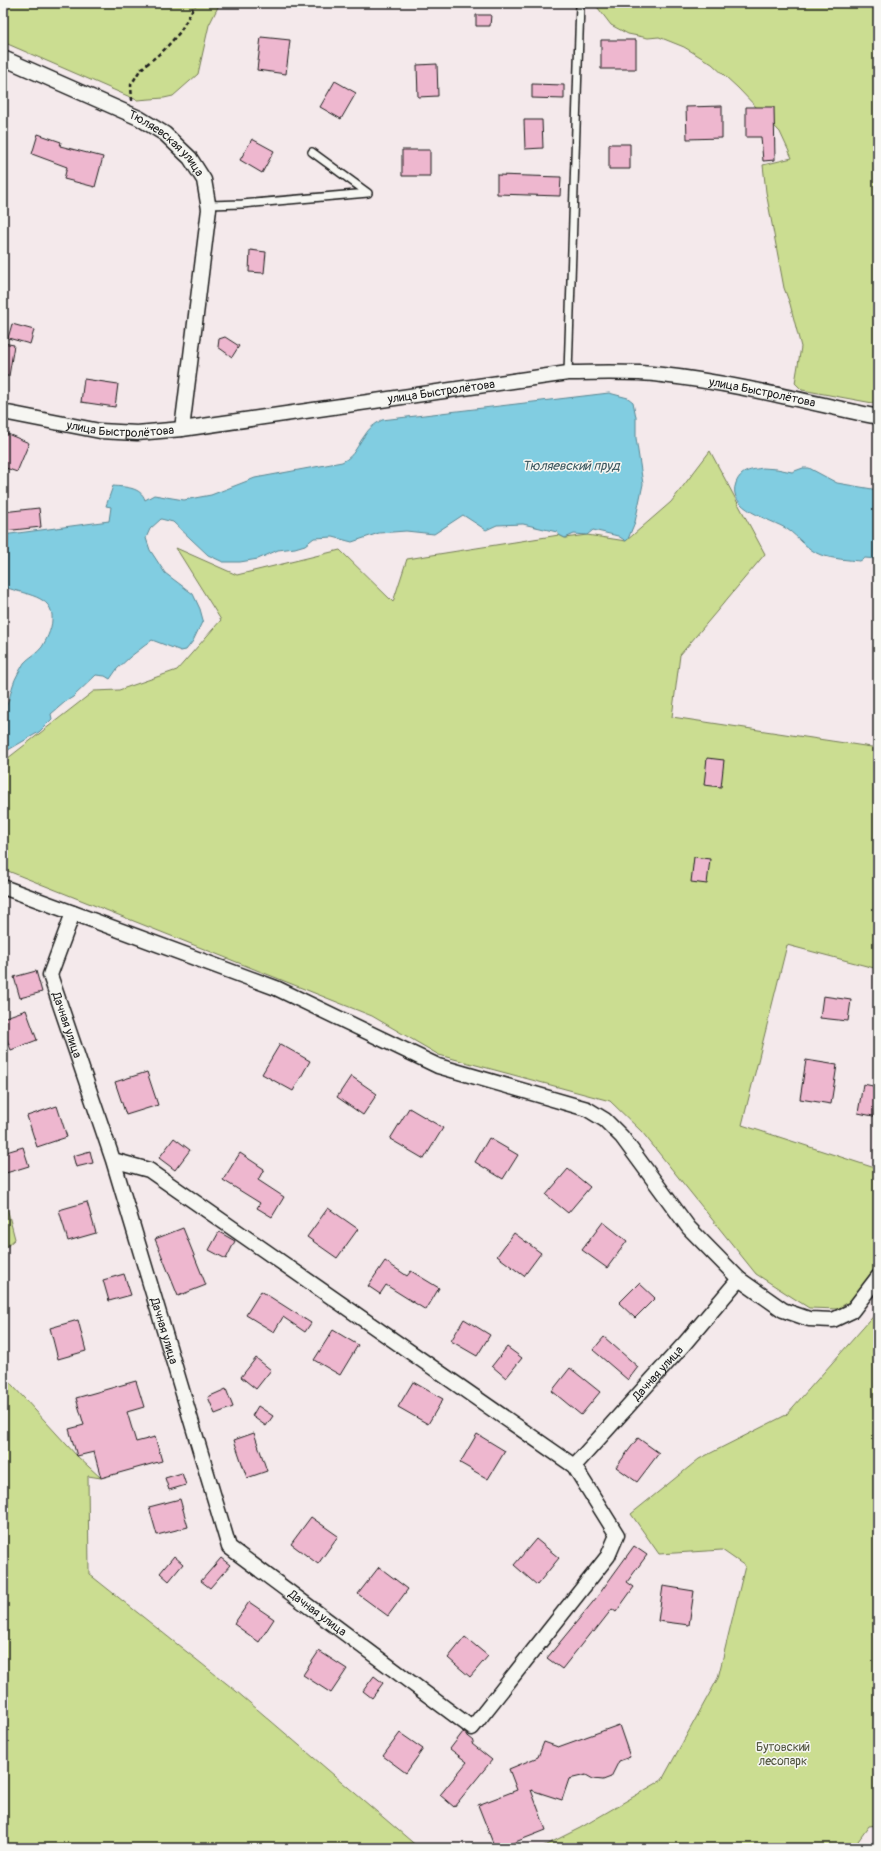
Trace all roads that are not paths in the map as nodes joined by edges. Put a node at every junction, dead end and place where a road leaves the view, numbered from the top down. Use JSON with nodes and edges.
{"nodes":[{"id":1,"x":580,"y":4,"type":"dead end"},
{"id":2,"x":3,"y":58,"type":"edge"},
{"id":3,"x":312,"y":152,"type":"dead end"},
{"id":4,"x":209,"y":205,"type":"junction"},
{"id":5,"x":568,"y":373,"type":"junction"},
{"id":6,"x":3,"y":412,"type":"edge"},
{"id":7,"x":878,"y":417,"type":"edge"},
{"id":8,"x":182,"y":429,"type":"junction"},
{"id":9,"x":3,"y":887,"type":"edge"},
{"id":10,"x":73,"y":913,"type":"junction"},
{"id":11,"x":113,"y":1160,"type":"junction"},
{"id":12,"x":878,"y":1277,"type":"edge"},
{"id":13,"x":739,"y":1279,"type":"junction"},
{"id":14,"x":574,"y":1466,"type":"junction"}],
"edges":[{"from":1,"to":5,"type":"lane"},
{"from":2,"to":4,"type":"street","name":"Тюляевская улица"},
{"from":3,"to":4,"type":"lane"},
{"from":4,"to":8,"type":"street","name":"Тюляевская улица"},
{"from":5,"to":7,"type":"street","name":"улица Быстролётова"},
{"from":5,"to":8,"type":"street","name":"улица Быстролётова"},
{"from":6,"to":8,"type":"street","name":"улица Быстролётова"},
{"from":9,"to":10,"type":"street"},
{"from":10,"to":11,"type":"street","name":"Дачная улица"},
{"from":10,"to":13,"type":"street"},
{"from":11,"to":14,"type":"street","name":"Дачная улица"},
{"from":11,"to":14,"type":"street","name":"Дачная улица"},
{"from":12,"to":13,"type":"street"},
{"from":13,"to":14,"type":"street","name":"Дачная улица"}]}
